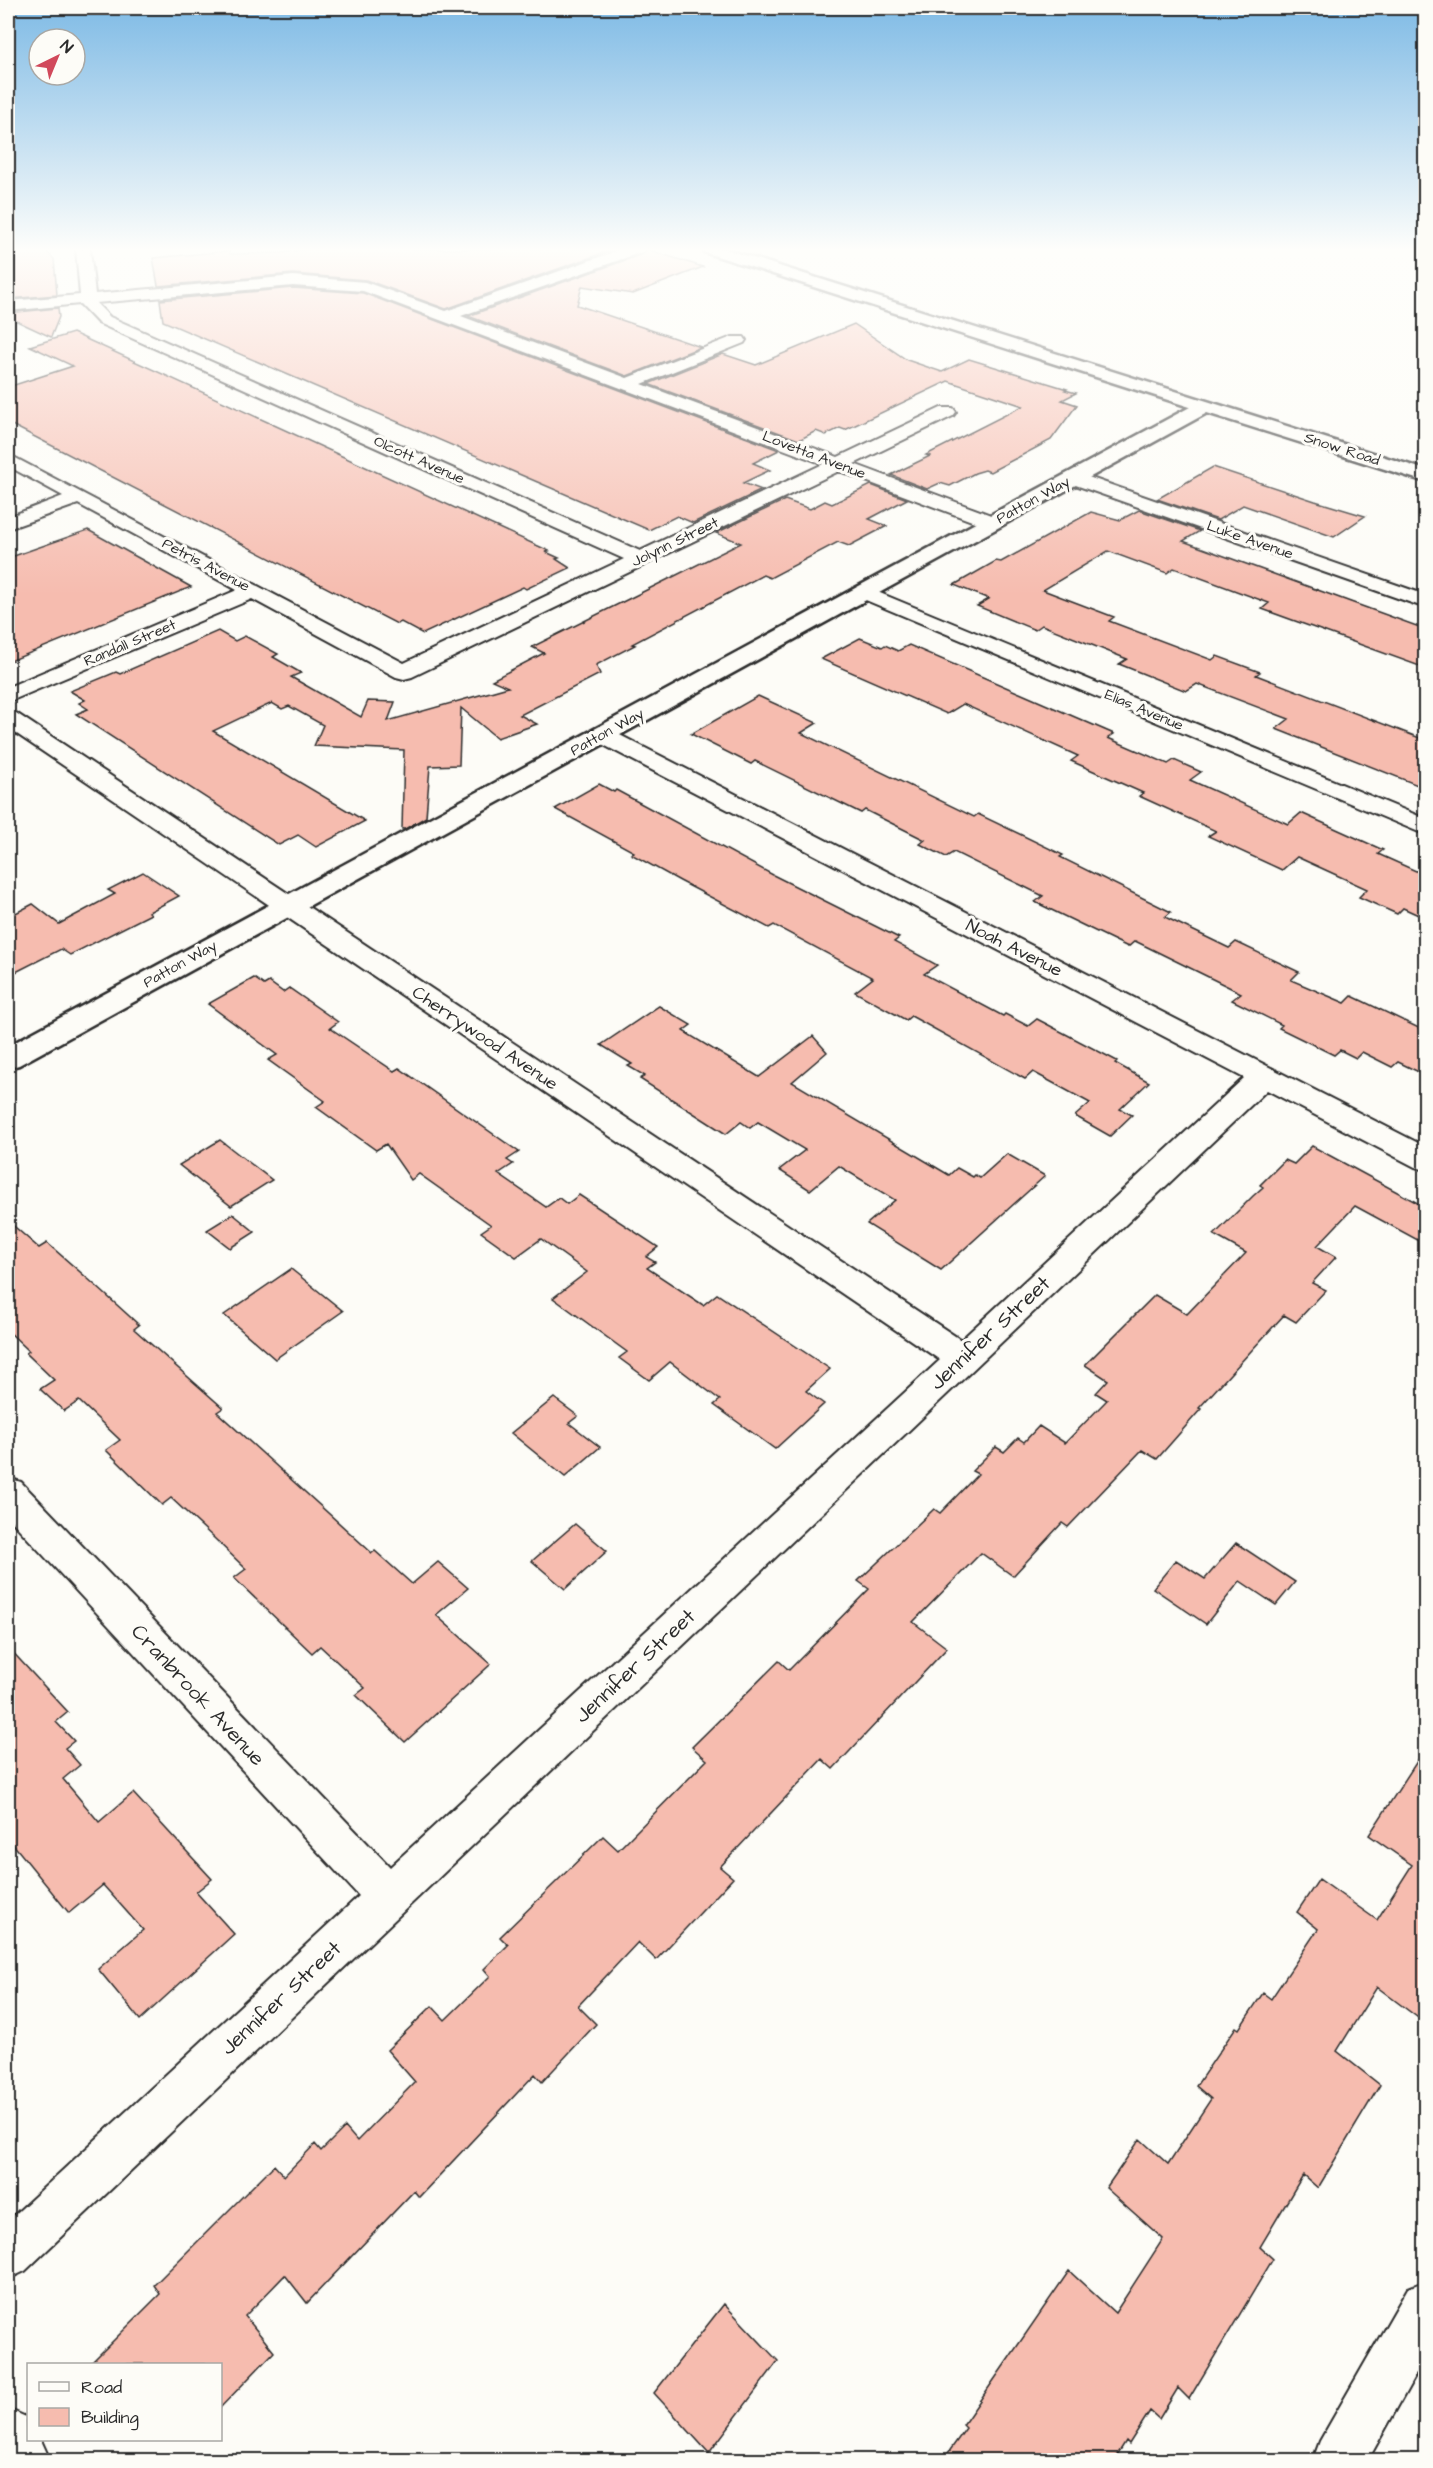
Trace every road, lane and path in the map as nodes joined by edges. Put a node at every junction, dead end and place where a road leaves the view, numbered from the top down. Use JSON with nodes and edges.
{"nodes":[{"id":1,"x":203,"y":364,"type":"edge"},
{"id":2,"x":575,"y":364,"type":"edge"},
{"id":3,"x":678,"y":364,"type":"edge"},
{"id":4,"x":1074,"y":364,"type":"edge"},
{"id":5,"x":628,"y":384,"type":"junction"},
{"id":6,"x":1206,"y":406,"type":"junction"},
{"id":7,"x":947,"y":412,"type":"dead end"},
{"id":8,"x":8,"y":459,"type":"edge"},
{"id":9,"x":838,"y":464,"type":"junction"},
{"id":10,"x":1425,"y":476,"type":"edge"},
{"id":11,"x":1074,"y":478,"type":"junction"},
{"id":12,"x":79,"y":497,"type":"junction"},
{"id":13,"x":992,"y":522,"type":"junction"},
{"id":14,"x":8,"y":524,"type":"edge"},
{"id":15,"x":641,"y":559,"type":"junction"},
{"id":16,"x":253,"y":591,"type":"junction"},
{"id":17,"x":863,"y":592,"type":"junction"},
{"id":18,"x":1425,"y":602,"type":"edge"},
{"id":19,"x":404,"y":672,"type":"joint"},
{"id":20,"x":8,"y":695,"type":"edge"},
{"id":21,"x":8,"y":718,"type":"edge"},
{"id":22,"x":602,"y":735,"type":"junction"},
{"id":23,"x":1425,"y":828,"type":"edge"},
{"id":24,"x":288,"y":906,"type":"junction"},
{"id":25,"x":8,"y":1058,"type":"edge"},
{"id":26,"x":1263,"y":1077,"type":"junction"},
{"id":27,"x":1425,"y":1160,"type":"edge"},
{"id":28,"x":963,"y":1358,"type":"junction"},
{"id":29,"x":8,"y":1493,"type":"edge"},
{"id":30,"x":389,"y":1897,"type":"junction"},
{"id":31,"x":8,"y":2254,"type":"edge"},
{"id":32,"x":1425,"y":2306,"type":"edge"},
{"id":33,"x":8,"y":2435,"type":"edge"},
{"id":34,"x":24,"y":2460,"type":"edge"},
{"id":35,"x":1340,"y":2460,"type":"edge"}],
"edges":[{"from":1,"to":15,"type":"street","name":"Olcott Avenue"},
{"from":2,"to":5,"type":"street","name":"Lovetta Avenue"},
{"from":3,"to":5,"type":"street"},
{"from":4,"to":6,"type":"street","name":"Snow Road"},
{"from":5,"to":9,"type":"street","name":"Lovetta Avenue"},
{"from":6,"to":10,"type":"street","name":"Snow Road"},
{"from":6,"to":11,"type":"street","name":"Patton Way"},
{"from":7,"to":9,"type":"street","name":"Jolynn Street"},
{"from":8,"to":12,"type":"street","name":"Petris Avenue"},
{"from":9,"to":13,"type":"street","name":"Lovetta Avenue"},
{"from":9,"to":15,"type":"street","name":"Jolynn Street"},
{"from":11,"to":13,"type":"street","name":"Patton Way"},
{"from":11,"to":18,"type":"street","name":"Luke Avenue"},
{"from":12,"to":14,"type":"street"},
{"from":12,"to":16,"type":"street","name":"Petris Avenue"},
{"from":13,"to":17,"type":"street","name":"Patton Way"},
{"from":15,"to":19,"type":"street","name":"Jolynn Street"},
{"from":16,"to":19,"type":"street","name":"Petris Avenue"},
{"from":16,"to":20,"type":"street","name":"Randall Street"},
{"from":17,"to":22,"type":"street","name":"Patton Way"},
{"from":17,"to":23,"type":"street","name":"Elias Avenue"},
{"from":21,"to":24,"type":"street","name":"Cherrywood Avenue"},
{"from":22,"to":24,"type":"street","name":"Patton Way"},
{"from":22,"to":26,"type":"street","name":"Noah Avenue"},
{"from":24,"to":25,"type":"street","name":"Patton Way"},
{"from":24,"to":28,"type":"street","name":"Cherrywood Avenue"},
{"from":26,"to":27,"type":"street","name":"Noah Avenue"},
{"from":26,"to":28,"type":"street","name":"Jennifer Street"},
{"from":28,"to":30,"type":"street","name":"Jennifer Street"},
{"from":29,"to":30,"type":"street","name":"Cranbrook Avenue"},
{"from":30,"to":31,"type":"street","name":"Jennifer Street"},
{"from":32,"to":35,"type":"street"},
{"from":33,"to":34,"type":"street"}]}
